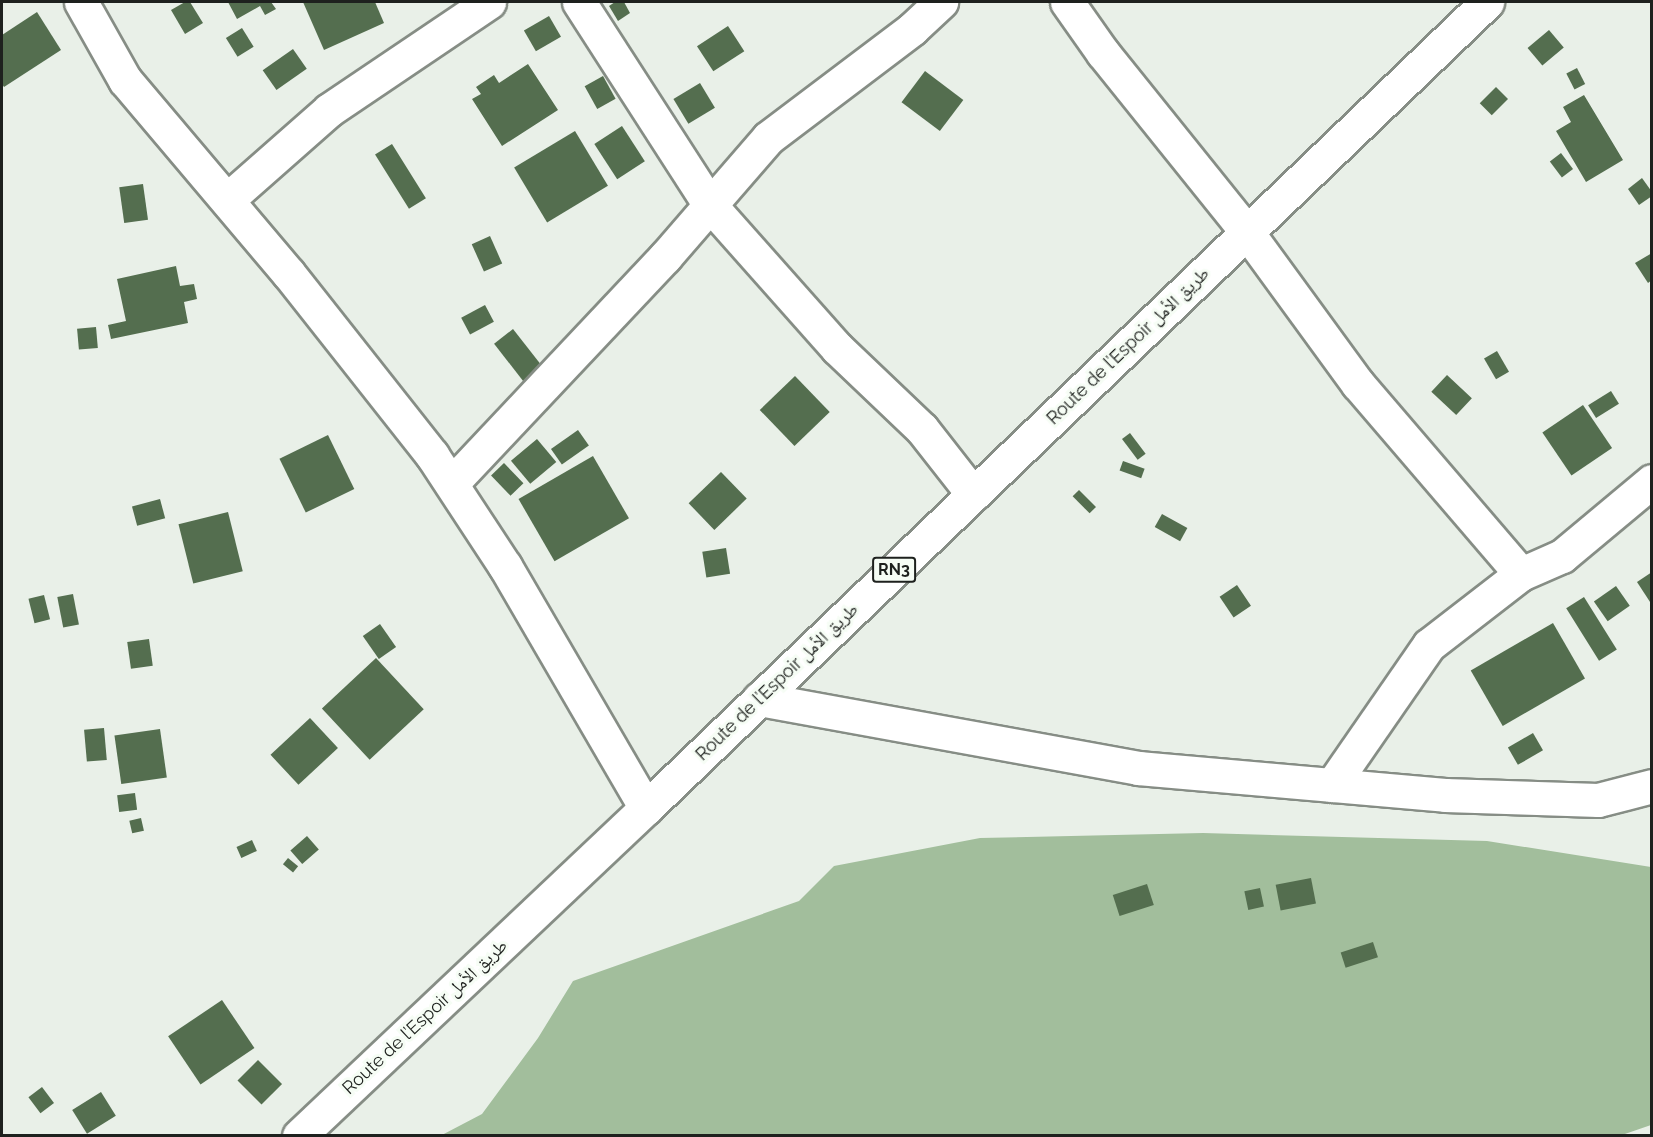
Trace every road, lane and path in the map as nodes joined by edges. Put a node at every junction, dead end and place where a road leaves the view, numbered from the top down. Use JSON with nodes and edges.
{"nodes":[{"id":1,"x":81,"y":2,"type":"edge"},
{"id":2,"x":489,"y":2,"type":"edge"},
{"id":3,"x":579,"y":2,"type":"edge"},
{"id":4,"x":941,"y":2,"type":"edge"},
{"id":5,"x":1066,"y":2,"type":"edge"},
{"id":6,"x":1486,"y":2,"type":"edge"},
{"id":7,"x":227,"y":201,"type":"junction"},
{"id":8,"x":710,"y":205,"type":"junction"},
{"id":9,"x":1247,"y":232,"type":"junction"},
{"id":10,"x":1652,"y":482,"type":"edge"},
{"id":11,"x":452,"y":483,"type":"junction"},
{"id":12,"x":973,"y":494,"type":"junction"},
{"id":13,"x":1521,"y":574,"type":"junction"},
{"id":14,"x":759,"y":699,"type":"junction"},
{"id":15,"x":1332,"y":785,"type":"junction"},
{"id":16,"x":1652,"y":786,"type":"edge"},
{"id":17,"x":1598,"y":800,"type":"junction"},
{"id":18,"x":1652,"y":805,"type":"edge"},
{"id":19,"x":646,"y":808,"type":"junction"},
{"id":20,"x":299,"y":1136,"type":"edge"}],
"edges":[{"from":1,"to":7,"type":"main road"},
{"from":2,"to":7,"type":"main road"},
{"from":3,"to":8,"type":"main road"},
{"from":4,"to":8,"type":"main road"},
{"from":5,"to":9,"type":"main road"},
{"from":6,"to":9,"type":"main road","name":"Route de l’Espoir طريق الأمل","number":"RN3"},
{"from":7,"to":11,"type":"main road"},
{"from":8,"to":11,"type":"main road"},
{"from":8,"to":12,"type":"main road"},
{"from":9,"to":12,"type":"main road","name":"Route de l’Espoir طريق الأمل","number":"RN3"},
{"from":9,"to":13,"type":"main road"},
{"from":10,"to":13,"type":"main road"},
{"from":11,"to":19,"type":"main road"},
{"from":12,"to":14,"type":"main road","name":"Route de l’Espoir طريق الأمل","number":"RN3"},
{"from":13,"to":15,"type":"main road"},
{"from":14,"to":15,"type":"main road"},
{"from":14,"to":19,"type":"main road","name":"Route de l’Espoir طريق الأمل","number":"RN3"},
{"from":15,"to":17,"type":"main road"},
{"from":16,"to":17,"type":"main road"},
{"from":17,"to":18,"type":"main road"},
{"from":19,"to":20,"type":"main road","name":"Route de l’Espoir طريق الأمل","number":"RN3"}]}
